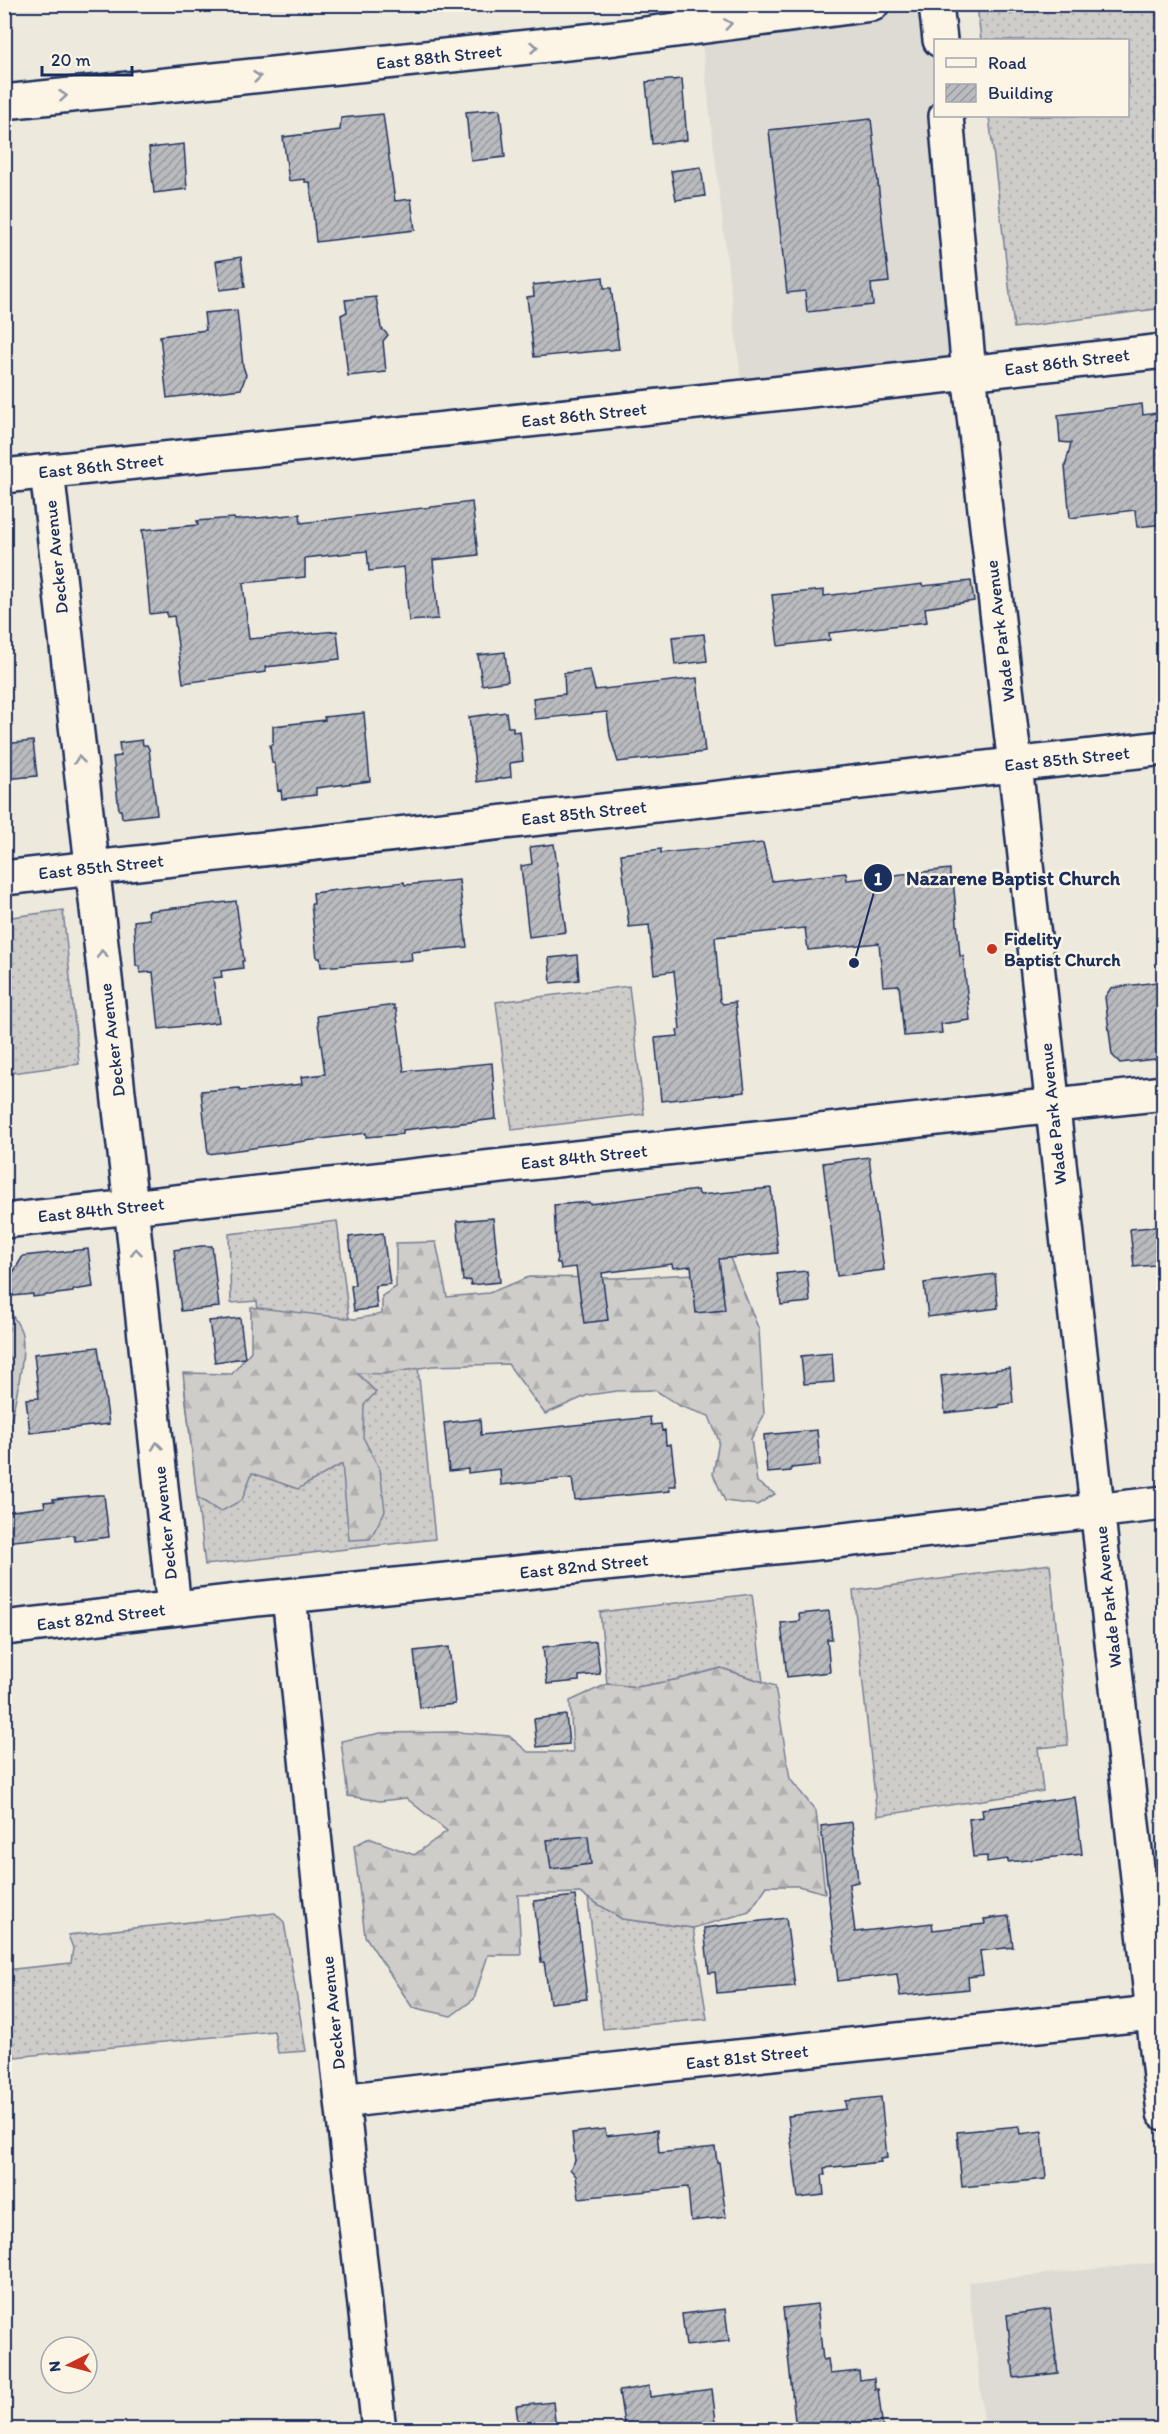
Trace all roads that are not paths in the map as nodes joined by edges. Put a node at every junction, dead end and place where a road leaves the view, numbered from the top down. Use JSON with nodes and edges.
{"nodes":[{"id":1,"x":872,"y":4,"type":"edge"},
{"id":2,"x":936,"y":4,"type":"edge"},
{"id":3,"x":940,"y":39,"type":"edge"},
{"id":4,"x":4,"y":102,"type":"edge"},
{"id":5,"x":946,"y":117,"type":"edge"},
{"id":6,"x":1164,"y":351,"type":"edge"},
{"id":7,"x":969,"y":373,"type":"junction"},
{"id":8,"x":47,"y":471,"type":"junction"},
{"id":9,"x":4,"y":476,"type":"edge"},
{"id":10,"x":1164,"y":748,"type":"edge"},
{"id":11,"x":1016,"y":765,"type":"junction"},
{"id":12,"x":92,"y":869,"type":"junction"},
{"id":13,"x":4,"y":878,"type":"edge"},
{"id":14,"x":1164,"y":1093,"type":"edge"},
{"id":15,"x":1052,"y":1106,"type":"junction"},
{"id":16,"x":131,"y":1206,"type":"junction"},
{"id":17,"x":4,"y":1221,"type":"edge"},
{"id":18,"x":1164,"y":1503,"type":"edge"},
{"id":19,"x":1098,"y":1510,"type":"junction"},
{"id":20,"x":289,"y":1596,"type":"junction"},
{"id":21,"x":174,"y":1608,"type":"junction"},
{"id":22,"x":4,"y":1628,"type":"edge"},
{"id":23,"x":1152,"y":2013,"type":"junction"},
{"id":24,"x":1160,"y":2054,"type":"edge"},
{"id":25,"x":342,"y":2101,"type":"junction"},
{"id":26,"x":1164,"y":2113,"type":"edge"},
{"id":27,"x":379,"y":2430,"type":"edge"}],
"edges":[{"from":4,"to":1,"type":"street","name":"East 88th Street","one_way":true},
{"from":2,"to":3,"type":"street"},
{"from":5,"to":7,"type":"street","name":"Wade Park Avenue"},
{"from":6,"to":7,"type":"street","name":"East 86th Street"},
{"from":7,"to":8,"type":"street","name":"East 86th Street"},
{"from":7,"to":11,"type":"street","name":"Wade Park Avenue"},
{"from":8,"to":9,"type":"street","name":"East 86th Street"},
{"from":12,"to":8,"type":"street","name":"Decker Avenue","one_way":true},
{"from":10,"to":11,"type":"street","name":"East 85th Street"},
{"from":11,"to":12,"type":"street","name":"East 85th Street"},
{"from":11,"to":15,"type":"street","name":"Wade Park Avenue"},
{"from":12,"to":13,"type":"street","name":"East 85th Street"},
{"from":16,"to":12,"type":"street","name":"Decker Avenue","one_way":true},
{"from":14,"to":15,"type":"street","name":"East 84th Street"},
{"from":15,"to":16,"type":"street","name":"East 84th Street"},
{"from":15,"to":19,"type":"street","name":"Wade Park Avenue"},
{"from":16,"to":17,"type":"street","name":"East 84th Street"},
{"from":21,"to":16,"type":"street","name":"Decker Avenue","one_way":true},
{"from":18,"to":19,"type":"street","name":"East 82nd Street"},
{"from":19,"to":20,"type":"street","name":"East 82nd Street"},
{"from":19,"to":23,"type":"street","name":"Wade Park Avenue"},
{"from":20,"to":21,"type":"street","name":"East 82nd Street"},
{"from":20,"to":25,"type":"street","name":"Decker Avenue"},
{"from":21,"to":22,"type":"street","name":"East 82nd Street"},
{"from":23,"to":24,"type":"street","name":"Wade Park Avenue"},
{"from":23,"to":25,"type":"street","name":"East 81st Street"},
{"from":24,"to":26,"type":"street","name":"Wade Park Avenue"},
{"from":25,"to":27,"type":"street","name":"Decker Avenue"}]}
